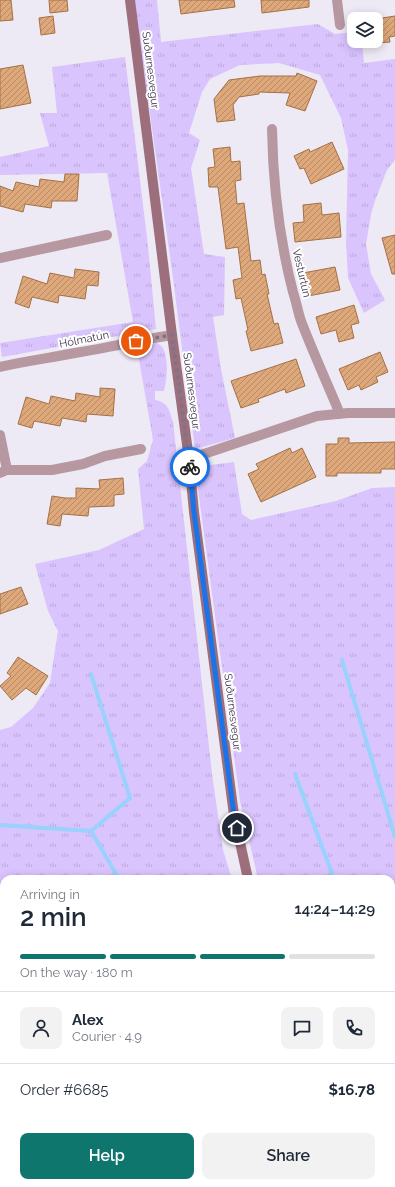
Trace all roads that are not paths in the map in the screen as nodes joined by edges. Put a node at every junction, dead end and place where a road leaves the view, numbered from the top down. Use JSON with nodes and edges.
{"nodes":[{"id":1,"x":130,"y":0,"type":"edge"},
{"id":2,"x":337,"y":0,"type":"edge"},
{"id":3,"x":340,"y":25,"type":"dead end"},
{"id":4,"x":272,"y":130,"type":"dead end"},
{"id":5,"x":107,"y":235,"type":"dead end"},
{"id":6,"x":0,"y":258,"type":"edge"},
{"id":7,"x":172,"y":335,"type":"junction"},
{"id":8,"x":0,"y":367,"type":"edge"},
{"id":9,"x":395,"y":413,"type":"edge"},
{"id":10,"x":340,"y":414,"type":"junction"},
{"id":11,"x":0,"y":435,"type":"edge"},
{"id":12,"x":141,"y":449,"type":"dead end"},
{"id":13,"x":189,"y":459,"type":"junction"},
{"id":14,"x":3,"y":472,"type":"edge"},
{"id":15,"x":247,"y":875,"type":"edge"}],
"edges":[{"from":1,"to":7,"type":"street","name":"Suðurnesvegur"},
{"from":2,"to":3,"type":"street"},
{"from":4,"to":10,"type":"street","name":"Vesturtún"},
{"from":5,"to":6,"type":"street"},
{"from":7,"to":8,"type":"street","name":"Hólmatún"},
{"from":7,"to":13,"type":"street","name":"Suðurnesvegur"},
{"from":9,"to":10,"type":"street"},
{"from":10,"to":13,"type":"street"},
{"from":11,"to":14,"type":"street"},
{"from":12,"to":14,"type":"street"},
{"from":13,"to":15,"type":"street","name":"Suðurnesvegur"}]}
